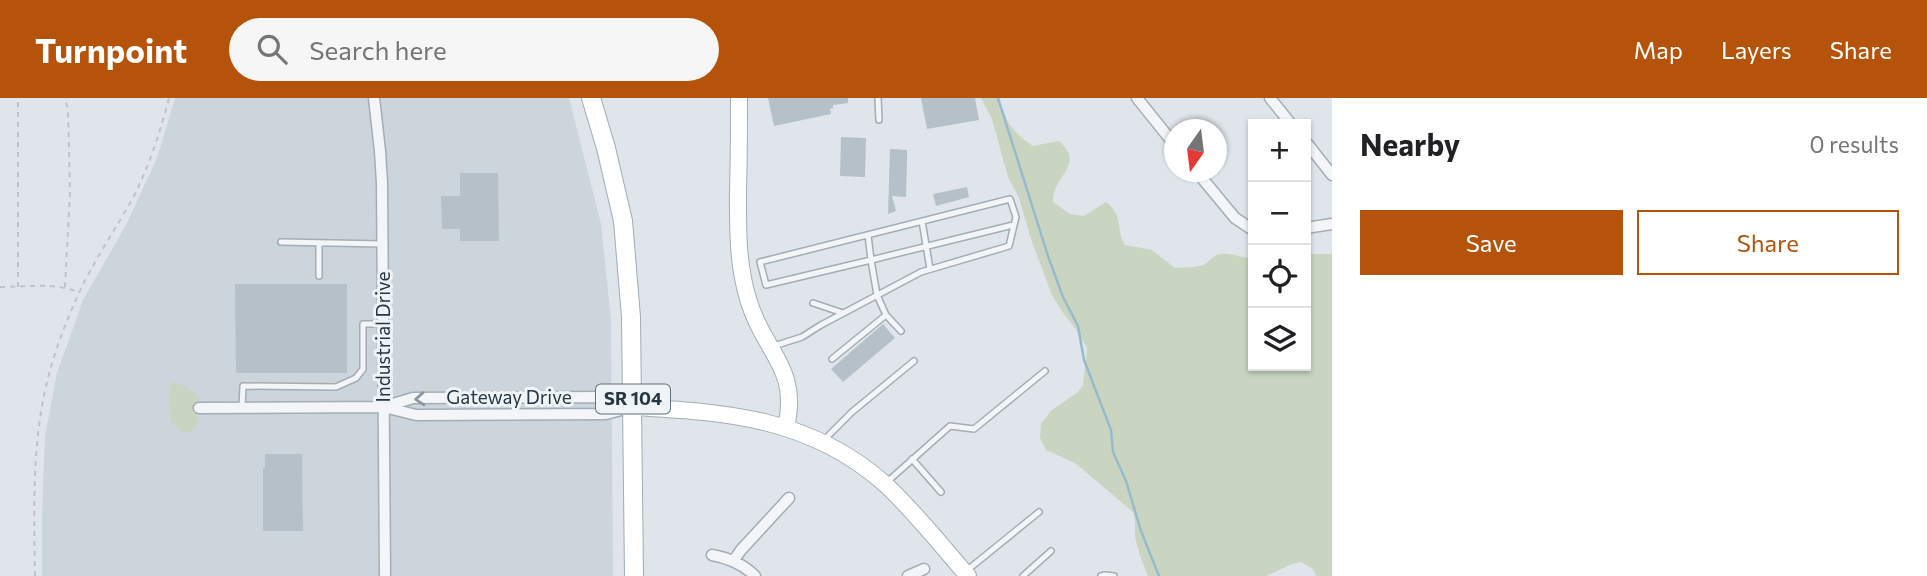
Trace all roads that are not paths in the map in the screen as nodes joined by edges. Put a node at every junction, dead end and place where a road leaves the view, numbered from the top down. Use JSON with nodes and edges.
{"nodes":[{"id":1,"x":374,"y":98,"type":"edge"},
{"id":2,"x":591,"y":98,"type":"edge"},
{"id":3,"x":739,"y":98,"type":"edge"},
{"id":4,"x":878,"y":98,"type":"edge"},
{"id":5,"x":1137,"y":98,"type":"edge"},
{"id":6,"x":1270,"y":98,"type":"edge"},
{"id":7,"x":1287,"y":119,"type":"edge"},
{"id":8,"x":879,"y":120,"type":"dead end"},
{"id":9,"x":1164,"y":132,"type":"edge"},
{"id":10,"x":1311,"y":148,"type":"edge"},
{"id":11,"x":1332,"y":175,"type":"edge"},
{"id":12,"x":1205,"y":182,"type":"edge"},
{"id":13,"x":922,"y":221,"type":"junction"},
{"id":14,"x":1332,"y":224,"type":"edge"},
{"id":15,"x":1013,"y":225,"type":"junction"},
{"id":16,"x":1248,"y":227,"type":"edge"},
{"id":17,"x":1311,"y":227,"type":"edge"},
{"id":18,"x":867,"y":234,"type":"junction"},
{"id":19,"x":281,"y":242,"type":"dead end"},
{"id":20,"x":319,"y":244,"type":"junction"},
{"id":21,"x":383,"y":244,"type":"junction"},
{"id":22,"x":927,"y":246,"type":"junction"},
{"id":23,"x":871,"y":260,"type":"junction"},
{"id":24,"x":930,"y":269,"type":"junction"},
{"id":25,"x":319,"y":276,"type":"dead end"},
{"id":26,"x":877,"y":295,"type":"junction"},
{"id":27,"x":813,"y":303,"type":"dead end"},
{"id":28,"x":844,"y":313,"type":"junction"},
{"id":29,"x":886,"y":316,"type":"junction"},
{"id":30,"x":383,"y":324,"type":"junction"},
{"id":31,"x":901,"y":331,"type":"dead end"},
{"id":32,"x":771,"y":347,"type":"junction"},
{"id":33,"x":832,"y":359,"type":"dead end"},
{"id":34,"x":914,"y":361,"type":"dead end"},
{"id":35,"x":1045,"y":371,"type":"dead end"},
{"id":36,"x":384,"y":407,"type":"junction"},
{"id":37,"x":633,"y":407,"type":"junction"},
{"id":38,"x":200,"y":408,"type":"dead end"},
{"id":39,"x":242,"y":408,"type":"junction"},
{"id":40,"x":786,"y":428,"type":"junction"},
{"id":41,"x":821,"y":442,"type":"junction"},
{"id":42,"x":912,"y":459,"type":"junction"},
{"id":43,"x":884,"y":484,"type":"junction"},
{"id":44,"x":941,"y":492,"type":"dead end"},
{"id":45,"x":789,"y":498,"type":"dead end"},
{"id":46,"x":1039,"y":512,"type":"dead end"},
{"id":47,"x":1052,"y":551,"type":"dead end"},
{"id":48,"x":712,"y":555,"type":"dead end"},
{"id":49,"x":734,"y":560,"type":"junction"},
{"id":50,"x":923,"y":569,"type":"dead end"},
{"id":51,"x":966,"y":574,"type":"edge"},
{"id":52,"x":385,"y":576,"type":"edge"},
{"id":53,"x":634,"y":576,"type":"edge"},
{"id":54,"x":755,"y":576,"type":"edge"},
{"id":55,"x":908,"y":576,"type":"edge"},
{"id":56,"x":1023,"y":576,"type":"edge"},
{"id":57,"x":1101,"y":576,"type":"edge"},
{"id":58,"x":1114,"y":576,"type":"edge"}],
"edges":[{"from":1,"to":21,"type":"street","name":"Industrial Drive"},
{"from":2,"to":37,"type":"main road","number":"SR 104"},
{"from":3,"to":32,"type":"street"},
{"from":4,"to":8,"type":"lane"},
{"from":5,"to":9,"type":"street"},
{"from":6,"to":7,"type":"street"},
{"from":10,"to":11,"type":"street"},
{"from":12,"to":16,"type":"street"},
{"from":13,"to":15,"type":"lane"},
{"from":13,"to":18,"type":"lane"},
{"from":13,"to":22,"type":"lane"},
{"from":14,"to":17,"type":"street"},
{"from":15,"to":22,"type":"lane"},
{"from":15,"to":24,"type":"lane"},
{"from":18,"to":23,"type":"lane"},
{"from":18,"to":23,"type":"lane"},
{"from":19,"to":20,"type":"lane"},
{"from":20,"to":21,"type":"lane"},
{"from":20,"to":25,"type":"lane"},
{"from":21,"to":30,"type":"street","name":"Industrial Drive"},
{"from":22,"to":23,"type":"lane"},
{"from":22,"to":24,"type":"lane"},
{"from":23,"to":26,"type":"lane"},
{"from":24,"to":26,"type":"lane"},
{"from":26,"to":28,"type":"lane"},
{"from":26,"to":29,"type":"lane"},
{"from":27,"to":28,"type":"lane"},
{"from":28,"to":32,"type":"lane"},
{"from":29,"to":31,"type":"lane"},
{"from":29,"to":33,"type":"lane"},
{"from":30,"to":36,"type":"street","name":"Industrial Drive"},
{"from":30,"to":39,"type":"lane"},
{"from":32,"to":40,"type":"street"},
{"from":34,"to":41,"type":"lane"},
{"from":35,"to":42,"type":"lane"},
{"from":36,"to":37,"type":"street","name":"Gateway Drive"},
{"from":37,"to":36,"type":"street","name":"Gateway Drive","one_way":true},
{"from":36,"to":39,"type":"street","name":"Gateway Drive"},
{"from":36,"to":52,"type":"street","name":"Industrial Drive"},
{"from":37,"to":40,"type":"street"},
{"from":37,"to":53,"type":"main road","number":"SR 104"},
{"from":38,"to":39,"type":"street","name":"Gateway Drive"},
{"from":40,"to":41,"type":"street"},
{"from":41,"to":43,"type":"street"},
{"from":42,"to":43,"type":"lane"},
{"from":42,"to":44,"type":"lane"},
{"from":43,"to":51,"type":"street"},
{"from":45,"to":49,"type":"street"},
{"from":46,"to":51,"type":"lane"},
{"from":47,"to":56,"type":"lane"},
{"from":48,"to":49,"type":"street"},
{"from":49,"to":54,"type":"street"},
{"from":50,"to":55,"type":"street"},
{"from":57,"to":58,"type":"lane"}]}
